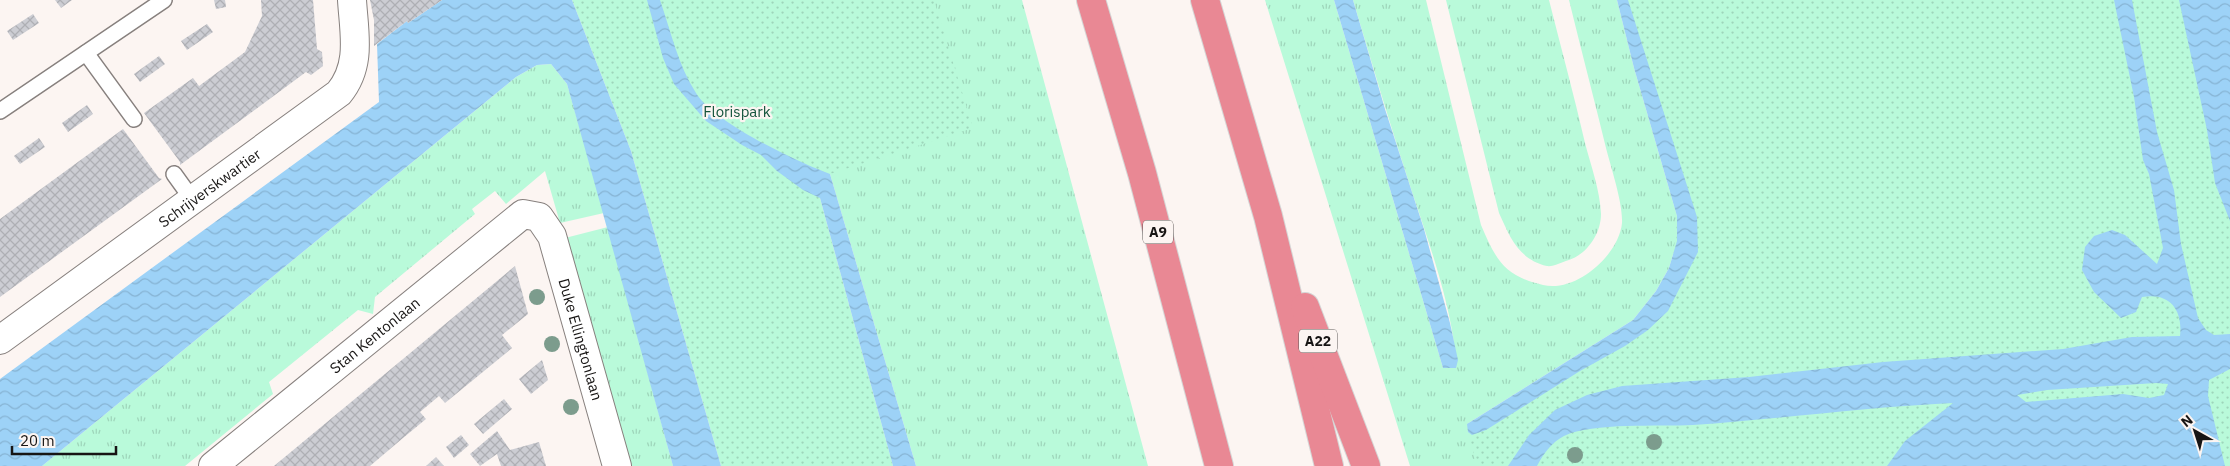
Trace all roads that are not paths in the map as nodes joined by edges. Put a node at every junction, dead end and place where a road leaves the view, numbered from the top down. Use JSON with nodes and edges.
{"nodes":[{"id":1,"x":164,"y":0,"type":"edge"},
{"id":2,"x":352,"y":0,"type":"edge"},
{"id":3,"x":1091,"y":0,"type":"edge"},
{"id":4,"x":1205,"y":0,"type":"edge"},
{"id":5,"x":86,"y":53,"type":"junction"},
{"id":6,"x":0,"y":111,"type":"edge"},
{"id":7,"x":134,"y":119,"type":"dead end"},
{"id":8,"x":174,"y":174,"type":"dead end"},
{"id":9,"x":192,"y":199,"type":"junction"},
{"id":10,"x":1268,"y":216,"type":"junction"},
{"id":11,"x":538,"y":218,"type":"joint"},
{"id":12,"x":0,"y":340,"type":"edge"},
{"id":13,"x":217,"y":465,"type":"edge"},
{"id":14,"x":617,"y":466,"type":"edge"},
{"id":15,"x":1219,"y":466,"type":"edge"},
{"id":16,"x":1329,"y":466,"type":"edge"},
{"id":17,"x":1366,"y":466,"type":"edge"}],
"edges":[{"from":1,"to":5,"type":"lane"},
{"from":2,"to":9,"type":"street","name":"Schrijverskwartier"},
{"from":3,"to":15,"type":"highway","number":"A9"},
{"from":4,"to":10,"type":"highway"},
{"from":5,"to":6,"type":"lane"},
{"from":5,"to":7,"type":"lane"},
{"from":8,"to":9,"type":"lane"},
{"from":9,"to":12,"type":"street","name":"Schrijverskwartier"},
{"from":10,"to":16,"type":"highway"},
{"from":10,"to":17,"type":"highway","number":"A22"},
{"from":11,"to":13,"type":"street","name":"Stan Kentonlaan"},
{"from":11,"to":14,"type":"street","name":"Duke Ellingtonlaan"}]}
